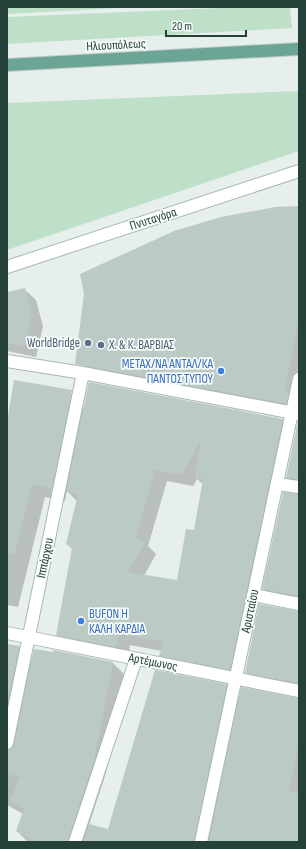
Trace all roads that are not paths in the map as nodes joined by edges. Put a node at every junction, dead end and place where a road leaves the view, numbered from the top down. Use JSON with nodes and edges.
{"nodes":[{"id":1,"x":299,"y":49,"type":"edge"},
{"id":2,"x":7,"y":65,"type":"edge"},
{"id":3,"x":299,"y":170,"type":"edge"},
{"id":4,"x":7,"y":266,"type":"edge"},
{"id":5,"x":7,"y":361,"type":"edge"},
{"id":6,"x":83,"y":373,"type":"junction"},
{"id":7,"x":299,"y":380,"type":"edge"},
{"id":8,"x":296,"y":413,"type":"edge"},
{"id":9,"x":277,"y":484,"type":"junction"},
{"id":10,"x":299,"y":487,"type":"edge"},
{"id":11,"x":253,"y":595,"type":"junction"},
{"id":12,"x":299,"y":604,"type":"edge"},
{"id":13,"x":7,"y":633,"type":"edge"},
{"id":14,"x":29,"y":637,"type":"junction"},
{"id":15,"x":136,"y":659,"type":"junction"},
{"id":16,"x":236,"y":678,"type":"junction"},
{"id":17,"x":299,"y":691,"type":"edge"},
{"id":18,"x":7,"y":743,"type":"edge"},
{"id":19,"x":75,"y":842,"type":"edge"},
{"id":20,"x":201,"y":842,"type":"edge"}],
"edges":[{"from":1,"to":2,"type":"main road","name":"Ηλιουπόλεως"},
{"from":3,"to":4,"type":"street","name":"Πνυταγόρα"},
{"from":5,"to":6,"type":"street"},
{"from":6,"to":8,"type":"street"},
{"from":6,"to":14,"type":"street","name":"Ιππάρχου"},
{"from":7,"to":8,"type":"street","name":"Αρισταίου"},
{"from":8,"to":9,"type":"street","name":"Αρισταίου"},
{"from":9,"to":10,"type":"street"},
{"from":9,"to":11,"type":"street","name":"Αρισταίου"},
{"from":11,"to":12,"type":"street"},
{"from":11,"to":16,"type":"street","name":"Αρισταίου"},
{"from":13,"to":14,"type":"street","name":"Αρτέμωνος"},
{"from":14,"to":15,"type":"street","name":"Αρτέμωνος"},
{"from":14,"to":18,"type":"street","name":"Ιππάρχου"},
{"from":15,"to":16,"type":"street","name":"Αρτέμωνος"},
{"from":15,"to":19,"type":"street"},
{"from":16,"to":17,"type":"street","name":"Αρτέμωνος"},
{"from":16,"to":20,"type":"street","name":"Αρισταίου"}]}
